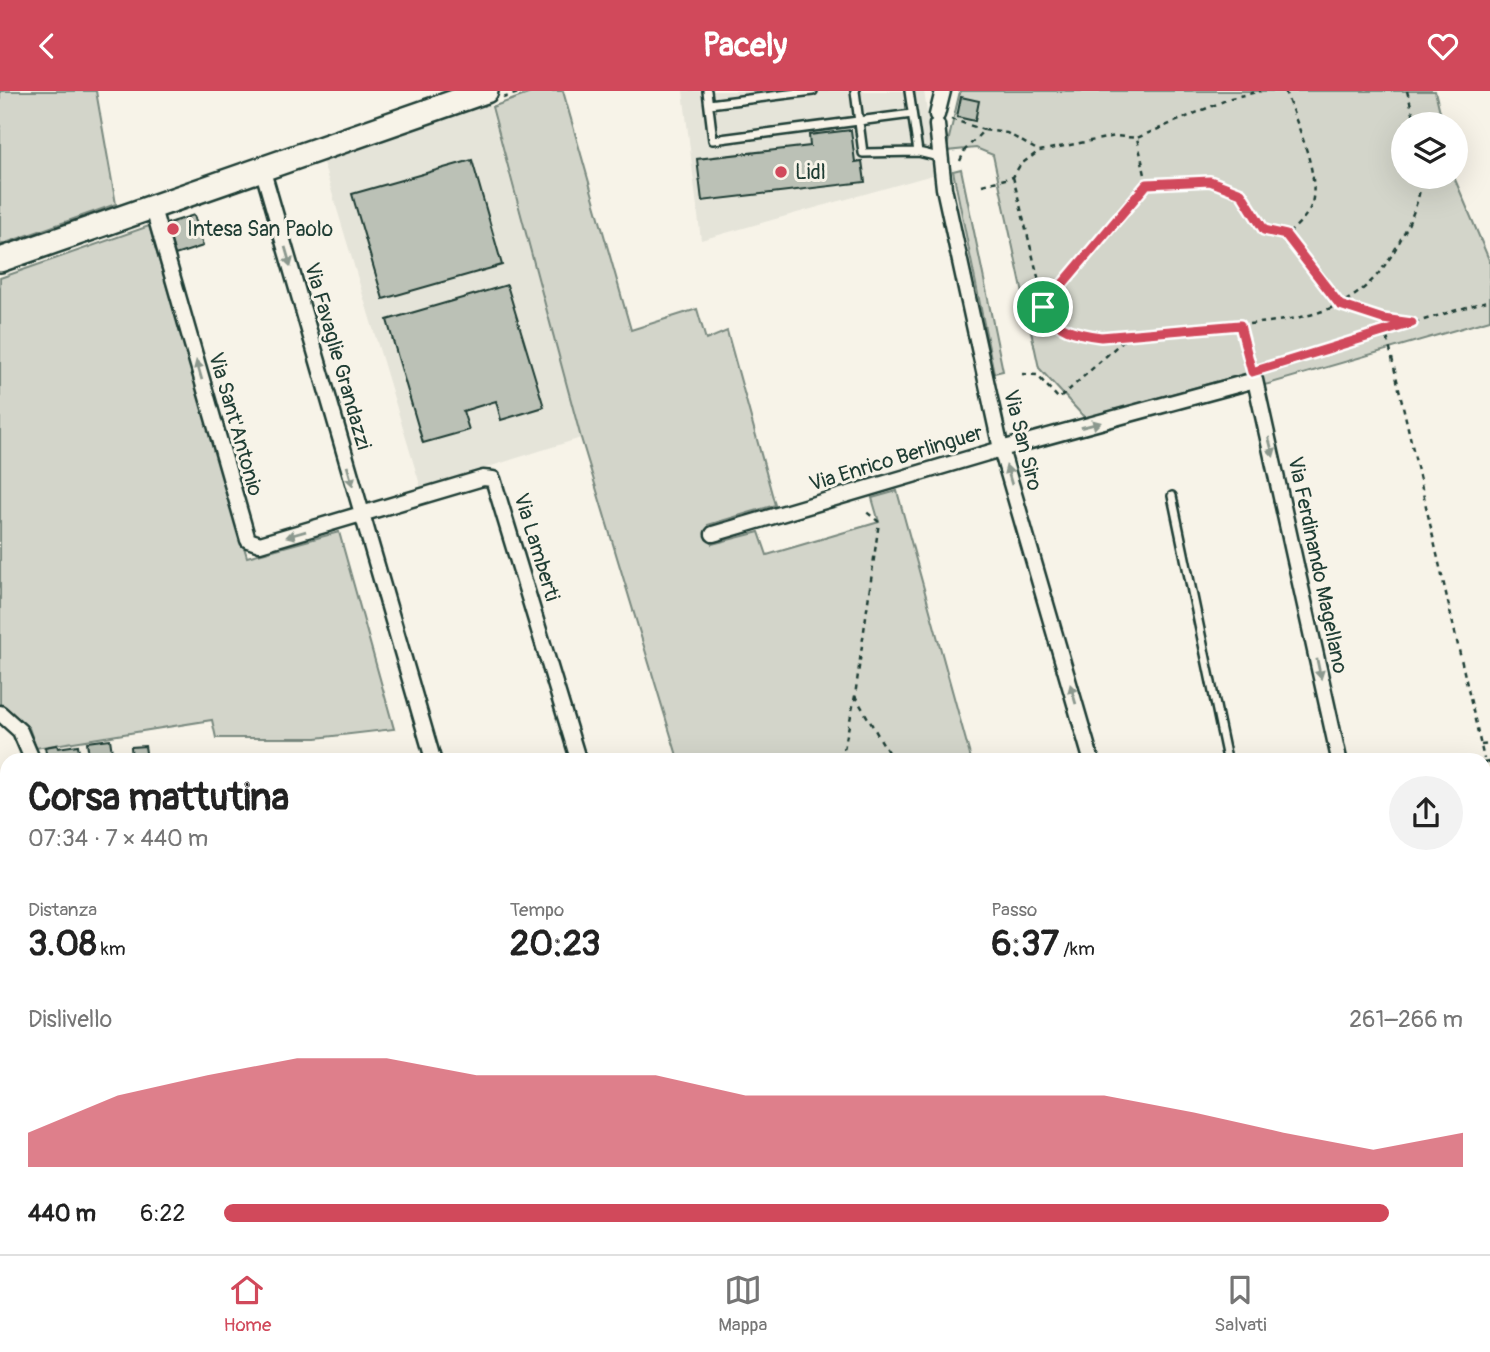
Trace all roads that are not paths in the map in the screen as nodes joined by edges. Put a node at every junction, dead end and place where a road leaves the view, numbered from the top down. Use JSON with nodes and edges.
{"nodes":[{"id":1,"x":486,"y":91,"type":"edge"},
{"id":2,"x":707,"y":91,"type":"edge"},
{"id":3,"x":813,"y":91,"type":"edge"},
{"id":4,"x":855,"y":91,"type":"edge"},
{"id":5,"x":909,"y":91,"type":"edge"},
{"id":6,"x":934,"y":91,"type":"edge"},
{"id":7,"x":943,"y":91,"type":"edge"},
{"id":8,"x":709,"y":104,"type":"junction"},
{"id":9,"x":912,"y":114,"type":"junction"},
{"id":10,"x":859,"y":121,"type":"junction"},
{"id":11,"x":943,"y":121,"type":"road end"},
{"id":12,"x":918,"y":152,"type":"junction"},
{"id":13,"x":939,"y":157,"type":"junction"},
{"id":14,"x":262,"y":168,"type":"junction"},
{"id":15,"x":152,"y":205,"type":"junction"},
{"id":16,"x":0,"y":258,"type":"edge"},
{"id":17,"x":1255,"y":380,"type":"joint"},
{"id":18,"x":1001,"y":449,"type":"junction"},
{"id":19,"x":1172,"y":496,"type":"dead end"},
{"id":20,"x":362,"y":515,"type":"junction"},
{"id":21,"x":713,"y":534,"type":"dead end"},
{"id":22,"x":0,"y":713,"type":"edge"},
{"id":23,"x":29,"y":753,"type":"edge"},
{"id":24,"x":431,"y":753,"type":"edge"},
{"id":25,"x":576,"y":753,"type":"edge"},
{"id":26,"x":1089,"y":753,"type":"edge"},
{"id":27,"x":1226,"y":753,"type":"edge"},
{"id":28,"x":1338,"y":753,"type":"edge"}],
"edges":[{"from":1,"to":14,"type":"main road"},
{"from":2,"to":8,"type":"lane"},
{"from":3,"to":8,"type":"lane"},
{"from":4,"to":10,"type":"lane"},
{"from":5,"to":9,"type":"lane"},
{"from":6,"to":7,"type":"street"},
{"from":8,"to":10,"type":"lane"},
{"from":9,"to":10,"type":"lane"},
{"from":9,"to":12,"type":"lane"},
{"from":10,"to":12,"type":"lane"},
{"from":11,"to":13,"type":"street","name":"Via San Siro"},
{"from":12,"to":13,"type":"lane"},
{"from":13,"to":18,"type":"street","name":"Via San Siro"},
{"from":14,"to":15,"type":"main road"},
{"from":14,"to":20,"type":"street","name":"Via Favaglie Grandazzi","one_way":true},
{"from":15,"to":16,"type":"main road"},
{"from":20,"to":15,"type":"street","name":"Via Sant'Antonio","one_way":true},
{"from":18,"to":17,"type":"street","name":"Via Enrico Berlinguer","one_way":true},
{"from":17,"to":28,"type":"street","name":"Via Ferdinando Magellano","one_way":true},
{"from":18,"to":21,"type":"street","name":"Via Enrico Berlinguer"},
{"from":26,"to":18,"type":"street","name":"Via San Siro","one_way":true},
{"from":19,"to":27,"type":"lane"},
{"from":20,"to":24,"type":"street","name":"Via Favaglie Grandazzi"},
{"from":20,"to":25,"type":"street","name":"Via Lamberti"},
{"from":22,"to":23,"type":"street"}]}
